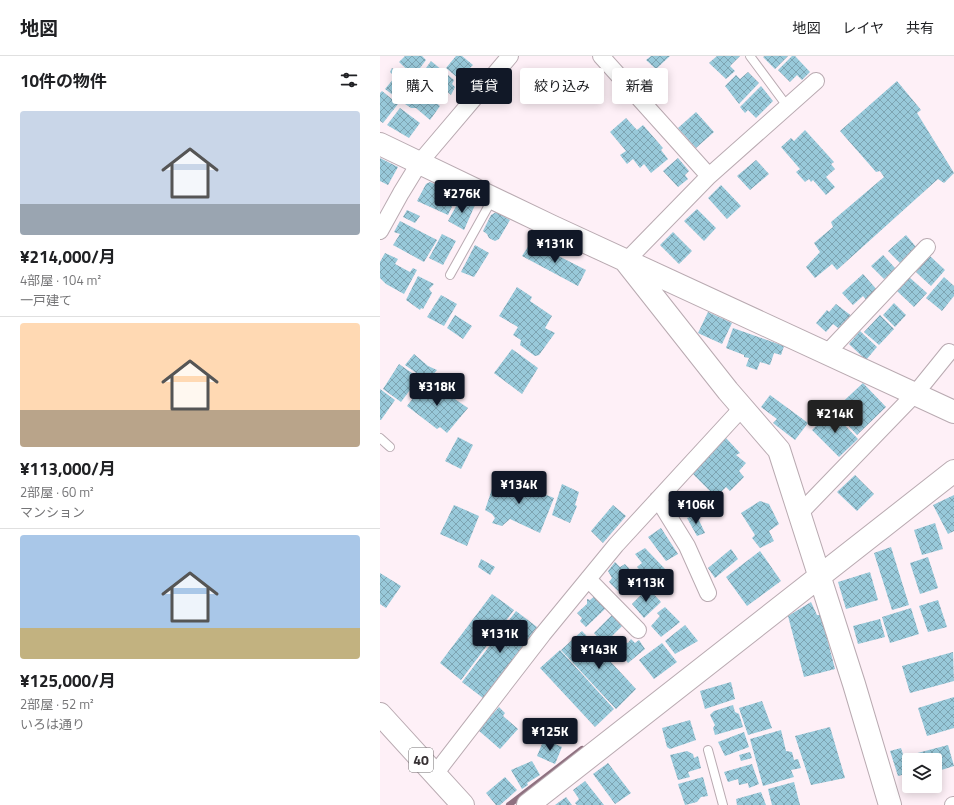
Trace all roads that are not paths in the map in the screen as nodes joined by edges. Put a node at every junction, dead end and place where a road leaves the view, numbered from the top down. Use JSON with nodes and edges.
{"nodes":[{"id":1,"x":510,"y":56,"type":"edge"},
{"id":2,"x":601,"y":56,"type":"edge"},
{"id":3,"x":750,"y":56,"type":"edge"},
{"id":4,"x":816,"y":80,"type":"dead end"},
{"id":5,"x":788,"y":106,"type":"junction"},
{"id":6,"x":380,"y":144,"type":"edge"},
{"id":7,"x":420,"y":162,"type":"junction"},
{"id":8,"x":709,"y":176,"type":"junction"},
{"id":9,"x":493,"y":198,"type":"junction"},
{"id":10,"x":380,"y":231,"type":"edge"},
{"id":11,"x":927,"y":247,"type":"dead end"},
{"id":12,"x":626,"y":261,"type":"junction"},
{"id":13,"x":450,"y":275,"type":"dead end"},
{"id":14,"x":949,"y":352,"type":"dead end"},
{"id":15,"x":827,"y":353,"type":"junction"},
{"id":16,"x":915,"y":394,"type":"junction"},
{"id":17,"x":742,"y":408,"type":"junction"},
{"id":18,"x":954,"y":412,"type":"edge"},
{"id":19,"x":380,"y":438,"type":"edge"},
{"id":20,"x":390,"y":447,"type":"dead end"},
{"id":21,"x":954,"y":471,"type":"edge"},
{"id":22,"x":658,"y":499,"type":"junction"},
{"id":23,"x":799,"y":514,"type":"junction"},
{"id":24,"x":819,"y":576,"type":"junction"},
{"id":25,"x":588,"y":579,"type":"junction"},
{"id":26,"x":708,"y":593,"type":"dead end"},
{"id":27,"x":638,"y":630,"type":"dead end"},
{"id":28,"x":380,"y":714,"type":"edge"},
{"id":29,"x":708,"y":750,"type":"dead end"},
{"id":30,"x":435,"y":774,"type":"junction"},
{"id":31,"x":463,"y":805,"type":"edge"},
{"id":32,"x":528,"y":805,"type":"edge"},
{"id":33,"x":723,"y":805,"type":"edge"},
{"id":34,"x":890,"y":805,"type":"edge"}],
"edges":[{"from":1,"to":7,"type":"street"},
{"from":2,"to":8,"type":"street"},
{"from":3,"to":5,"type":"lane"},
{"from":4,"to":5,"type":"street"},
{"from":5,"to":8,"type":"street"},
{"from":6,"to":7,"type":"street"},
{"from":7,"to":9,"type":"street"},
{"from":7,"to":10,"type":"street"},
{"from":8,"to":12,"type":"street"},
{"from":9,"to":12,"type":"street"},
{"from":9,"to":13,"type":"lane"},
{"from":11,"to":15,"type":"street"},
{"from":12,"to":15,"type":"street"},
{"from":12,"to":17,"type":"street"},
{"from":14,"to":16,"type":"street"},
{"from":15,"to":16,"type":"street"},
{"from":16,"to":18,"type":"street"},
{"from":16,"to":23,"type":"street"},
{"from":17,"to":22,"type":"street"},
{"from":17,"to":23,"type":"street"},
{"from":19,"to":20,"type":"lane"},
{"from":21,"to":24,"type":"street"},
{"from":22,"to":25,"type":"street"},
{"from":22,"to":26,"type":"street"},
{"from":23,"to":24,"type":"street"},
{"from":24,"to":32,"type":"street"},
{"from":24,"to":34,"type":"street"},
{"from":25,"to":27,"type":"street"},
{"from":25,"to":30,"type":"street"},
{"from":28,"to":30,"type":"street","number":"40"},
{"from":29,"to":33,"type":"lane"},
{"from":30,"to":31,"type":"street","number":"40"}]}
